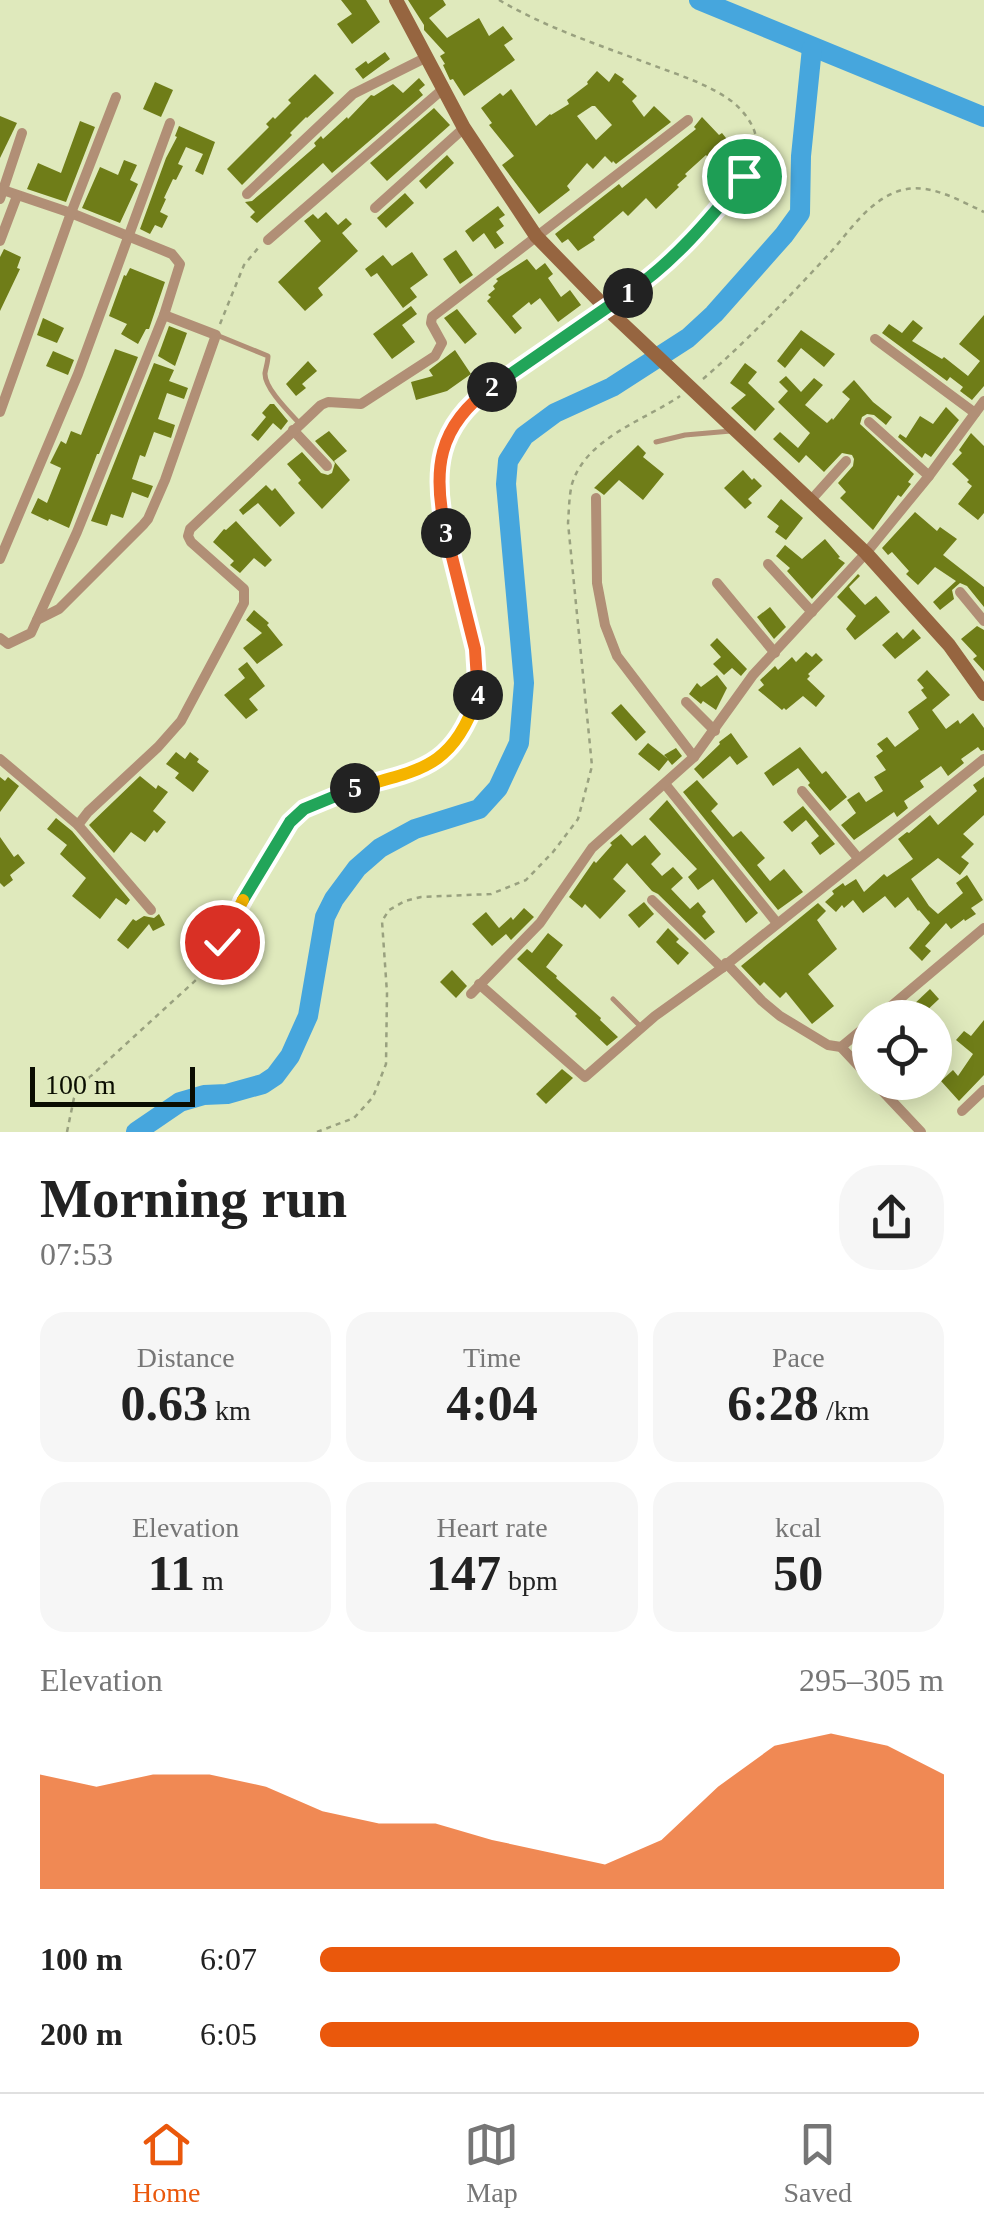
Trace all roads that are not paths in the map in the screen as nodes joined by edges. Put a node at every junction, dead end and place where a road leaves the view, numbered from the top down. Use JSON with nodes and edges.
{"nodes":[{"id":1,"x":396,"y":0,"type":"edge"},
{"id":2,"x":426,"y":58,"type":"junction"},
{"id":3,"x":443,"y":90,"type":"junction"},
{"id":4,"x":116,"y":97,"type":"dead end"},
{"id":5,"x":688,"y":120,"type":"dead end"},
{"id":6,"x":170,"y":124,"type":"dead end"},
{"id":7,"x":464,"y":128,"type":"junction"},
{"id":8,"x":22,"y":133,"type":"dead end"},
{"id":9,"x":1,"y":193,"type":"edge"},
{"id":10,"x":247,"y":194,"type":"dead end"},
{"id":11,"x":17,"y":196,"type":"junction"},
{"id":12,"x":375,"y":208,"type":"dead end"},
{"id":13,"x":71,"y":213,"type":"junction"},
{"id":14,"x":536,"y":236,"type":"junction"},
{"id":15,"x":126,"y":237,"type":"junction"},
{"id":16,"x":0,"y":240,"type":"edge"},
{"id":17,"x":268,"y":240,"type":"road end"},
{"id":18,"x":164,"y":315,"type":"junction"},
{"id":19,"x":216,"y":335,"type":"junction"},
{"id":20,"x":875,"y":339,"type":"dead end"},
{"id":21,"x":984,"y":401,"type":"edge"},
{"id":22,"x":0,"y":412,"type":"edge"},
{"id":23,"x":975,"y":413,"type":"junction"},
{"id":24,"x":869,"y":422,"type":"dead end"},
{"id":25,"x":297,"y":427,"type":"junction"},
{"id":26,"x":738,"y":431,"type":"junction"},
{"id":27,"x":656,"y":442,"type":"dead end"},
{"id":28,"x":846,"y":461,"type":"dead end"},
{"id":29,"x":326,"y":466,"type":"dead end"},
{"id":30,"x":929,"y":476,"type":"junction"},
{"id":31,"x":596,"y":498,"type":"dead end"},
{"id":32,"x":811,"y":500,"type":"junction"},
{"id":33,"x":866,"y":553,"type":"junction"},
{"id":34,"x":0,"y":558,"type":"edge"},
{"id":35,"x":768,"y":564,"type":"dead end"},
{"id":36,"x":717,"y":583,"type":"dead end"},
{"id":37,"x":960,"y":592,"type":"dead end"},
{"id":38,"x":812,"y":612,"type":"junction"},
{"id":39,"x":37,"y":620,"type":"junction"},
{"id":40,"x":984,"y":620,"type":"edge"},
{"id":41,"x":0,"y":638,"type":"edge"},
{"id":42,"x":775,"y":652,"type":"junction"},
{"id":43,"x":984,"y":694,"type":"edge"},
{"id":44,"x":686,"y":702,"type":"dead end"},
{"id":45,"x":715,"y":730,"type":"junction"},
{"id":46,"x":694,"y":758,"type":"junction"},
{"id":47,"x":0,"y":759,"type":"edge"},
{"id":48,"x":984,"y":759,"type":"edge"},
{"id":49,"x":665,"y":784,"type":"junction"},
{"id":50,"x":802,"y":790,"type":"dead end"},
{"id":51,"x":78,"y":826,"type":"junction"},
{"id":52,"x":858,"y":858,"type":"junction"},
{"id":53,"x":652,"y":900,"type":"dead end"},
{"id":54,"x":151,"y":910,"type":"dead end"},
{"id":55,"x":777,"y":922,"type":"junction"},
{"id":56,"x":984,"y":928,"type":"edge"},
{"id":57,"x":724,"y":965,"type":"junction"},
{"id":58,"x":614,"y":999,"type":"dead end"},
{"id":59,"x":898,"y":1000,"type":"edge"},
{"id":60,"x":642,"y":1028,"type":"junction"},
{"id":61,"x":852,"y":1038,"type":"edge"},
{"id":62,"x":841,"y":1047,"type":"junction"},
{"id":63,"x":852,"y":1059,"type":"edge"},
{"id":64,"x":984,"y":1090,"type":"edge"},
{"id":65,"x":890,"y":1100,"type":"edge"},
{"id":66,"x":962,"y":1111,"type":"dead end"},
{"id":67,"x":920,"y":1132,"type":"edge"}],
"edges":[{"from":1,"to":2,"type":"main road"},
{"from":2,"to":3,"type":"main road"},
{"from":2,"to":10,"type":"street"},
{"from":3,"to":7,"type":"main road"},
{"from":3,"to":17,"type":"street"},
{"from":4,"to":13,"type":"street"},
{"from":5,"to":14,"type":"street"},
{"from":6,"to":15,"type":"street"},
{"from":7,"to":12,"type":"street"},
{"from":7,"to":14,"type":"main road"},
{"from":8,"to":9,"type":"street"},
{"from":9,"to":11,"type":"street"},
{"from":11,"to":13,"type":"street"},
{"from":11,"to":16,"type":"street"},
{"from":13,"to":15,"type":"street"},
{"from":13,"to":22,"type":"street"},
{"from":14,"to":25,"type":"street"},
{"from":14,"to":26,"type":"main road"},
{"from":15,"to":18,"type":"street"},
{"from":15,"to":34,"type":"street"},
{"from":18,"to":19,"type":"street"},
{"from":18,"to":39,"type":"street"},
{"from":19,"to":25,"type":"lane"},
{"from":19,"to":39,"type":"street"},
{"from":20,"to":23,"type":"street"},
{"from":21,"to":23,"type":"street"},
{"from":23,"to":30,"type":"street"},
{"from":24,"to":30,"type":"street"},
{"from":25,"to":29,"type":"street"},
{"from":25,"to":51,"type":"street"},
{"from":26,"to":27,"type":"lane"},
{"from":26,"to":32,"type":"main road"},
{"from":28,"to":32,"type":"street"},
{"from":30,"to":33,"type":"street"},
{"from":31,"to":46,"type":"street"},
{"from":32,"to":33,"type":"main road"},
{"from":33,"to":38,"type":"street"},
{"from":33,"to":43,"type":"main road"},
{"from":35,"to":38,"type":"street"},
{"from":36,"to":42,"type":"street"},
{"from":37,"to":40,"type":"street"},
{"from":38,"to":42,"type":"street"},
{"from":39,"to":41,"type":"street"},
{"from":42,"to":45,"type":"street"},
{"from":44,"to":45,"type":"street"},
{"from":45,"to":46,"type":"street"},
{"from":46,"to":49,"type":"street"},
{"from":47,"to":51,"type":"street"},
{"from":48,"to":52,"type":"street"},
{"from":49,"to":55,"type":"street"},
{"from":49,"to":60,"type":"street"},
{"from":50,"to":52,"type":"street"},
{"from":51,"to":54,"type":"street"},
{"from":52,"to":55,"type":"street"},
{"from":53,"to":57,"type":"street"},
{"from":55,"to":57,"type":"street"},
{"from":56,"to":59,"type":"street"},
{"from":57,"to":60,"type":"street"},
{"from":57,"to":62,"type":"street"},
{"from":58,"to":60,"type":"lane"},
{"from":61,"to":62,"type":"street"},
{"from":62,"to":63,"type":"street"},
{"from":64,"to":66,"type":"street"},
{"from":65,"to":67,"type":"street"}]}
